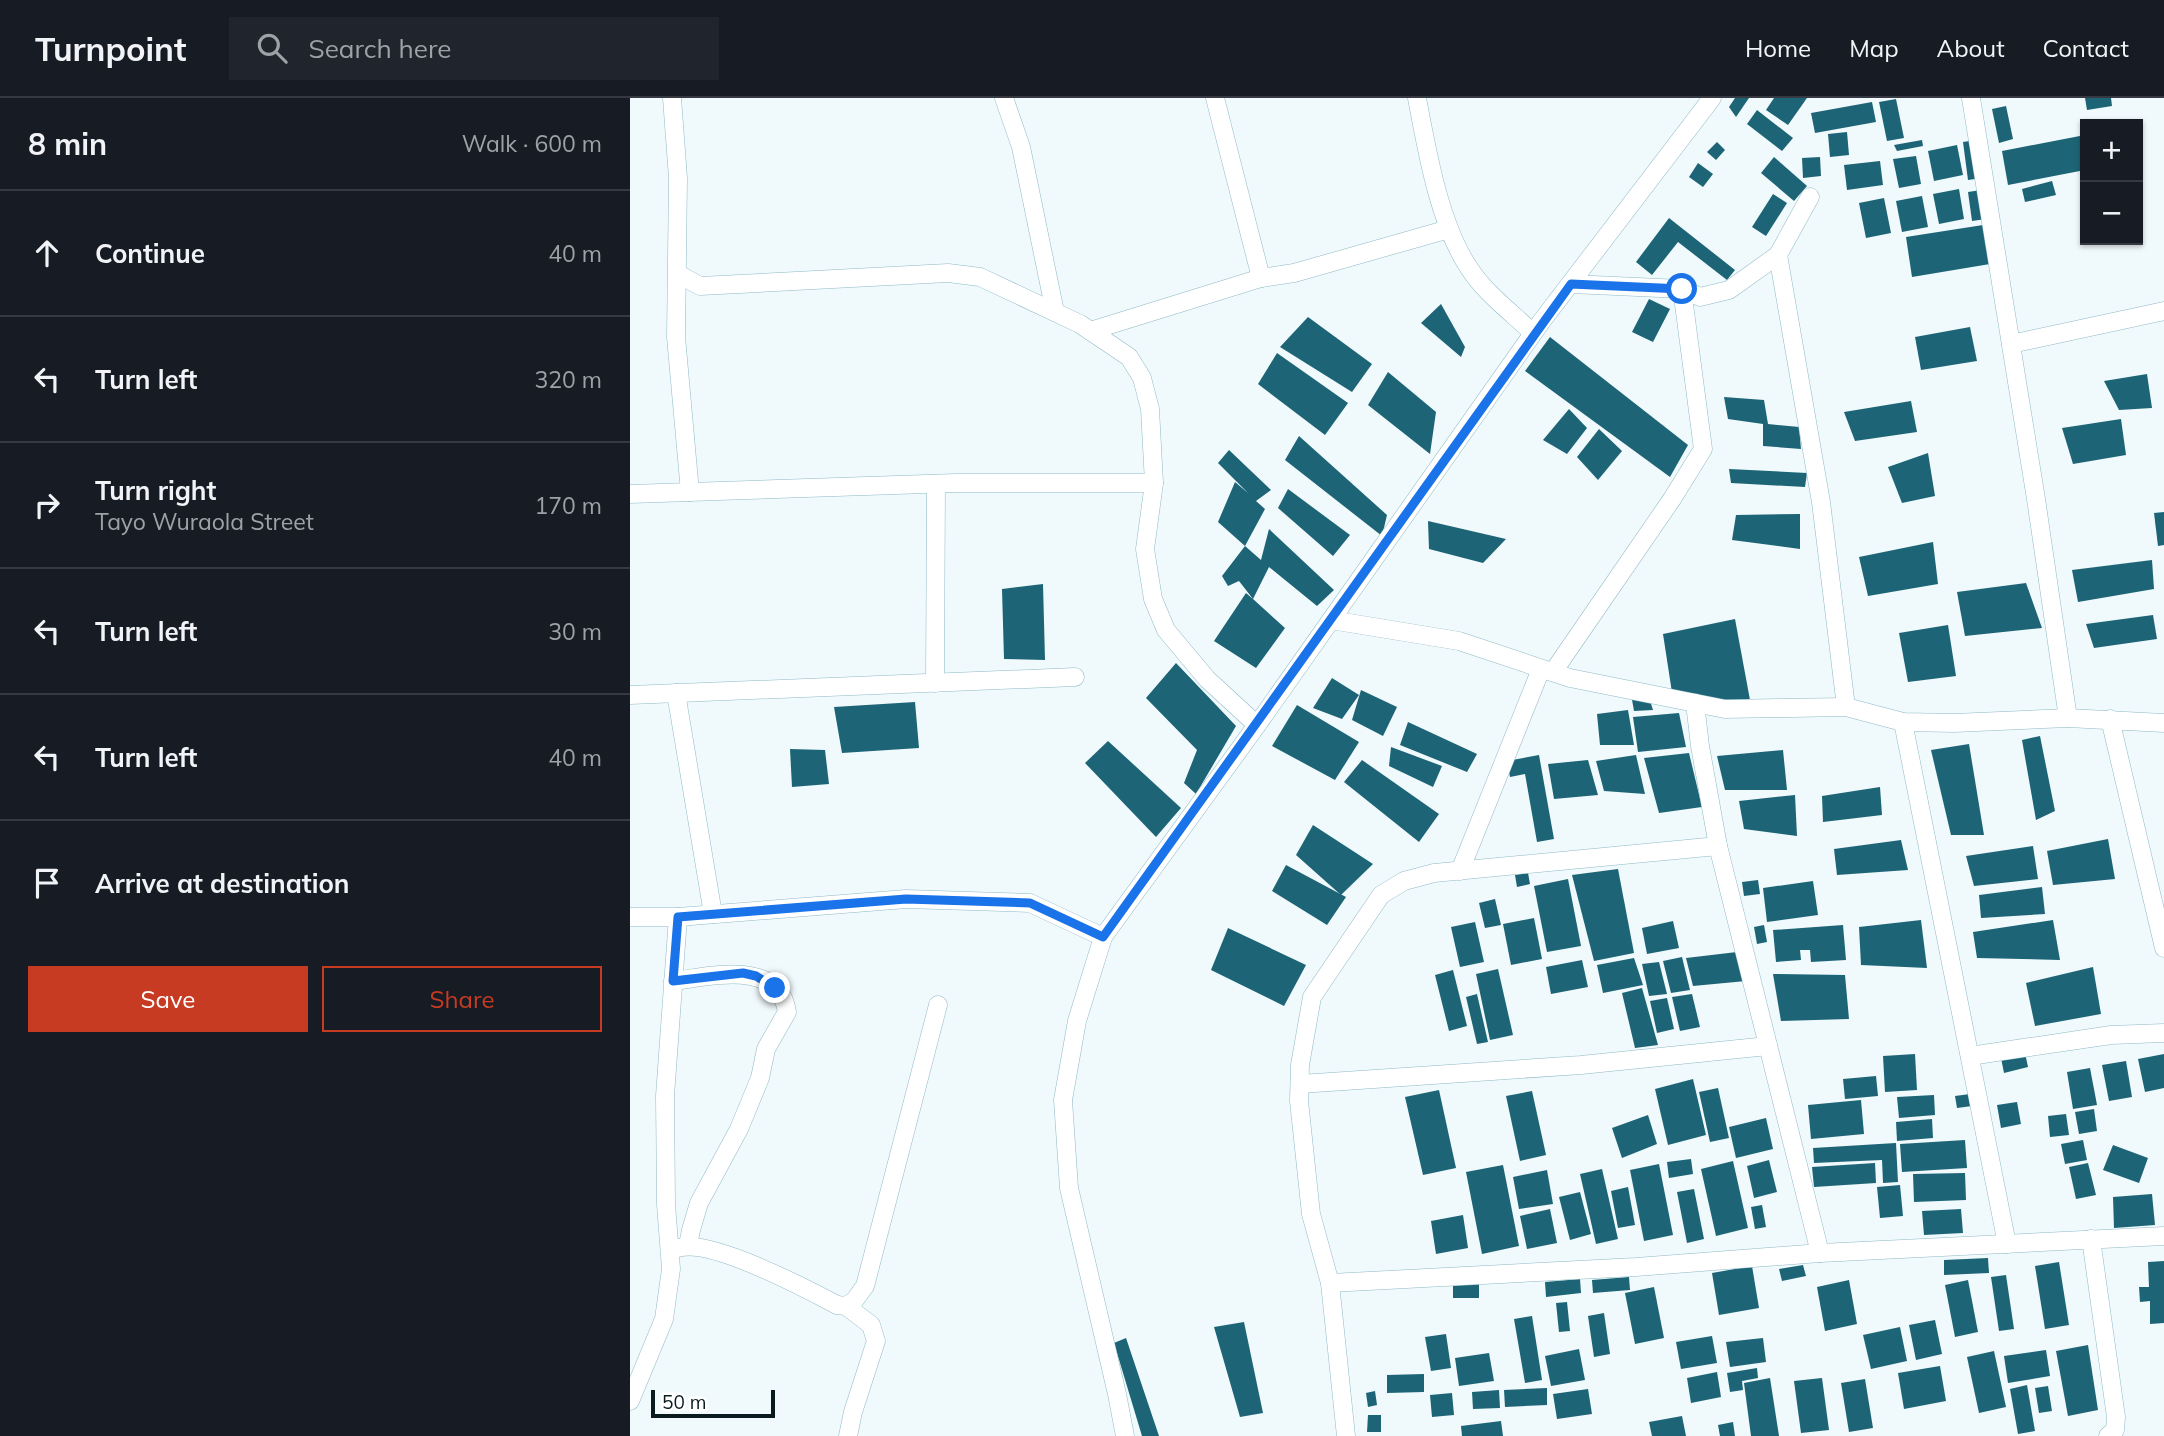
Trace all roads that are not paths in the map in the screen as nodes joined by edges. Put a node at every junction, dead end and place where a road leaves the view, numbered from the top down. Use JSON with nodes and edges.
{"nodes":[{"id":1,"x":672,"y":98,"type":"edge"},
{"id":2,"x":1004,"y":98,"type":"edge"},
{"id":3,"x":1215,"y":98,"type":"edge"},
{"id":4,"x":1417,"y":98,"type":"edge"},
{"id":5,"x":1712,"y":98,"type":"edge"},
{"id":6,"x":1971,"y":98,"type":"edge"},
{"id":7,"x":1810,"y":197,"type":"dead end"},
{"id":8,"x":1449,"y":229,"type":"junction"},
{"id":9,"x":1778,"y":255,"type":"junction"},
{"id":10,"x":678,"y":274,"type":"junction"},
{"id":11,"x":1261,"y":278,"type":"junction"},
{"id":12,"x":1571,"y":284,"type":"junction"},
{"id":13,"x":700,"y":286,"type":"junction"},
{"id":14,"x":1682,"y":289,"type":"junction"},
{"id":15,"x":677,"y":302,"type":"junction"},
{"id":16,"x":2164,"y":311,"type":"edge"},
{"id":17,"x":1055,"y":312,"type":"junction"},
{"id":18,"x":1090,"y":331,"type":"junction"},
{"id":19,"x":1534,"y":333,"type":"junction"},
{"id":20,"x":2011,"y":344,"type":"junction"},
{"id":21,"x":1154,"y":483,"type":"junction"},
{"id":22,"x":936,"y":484,"type":"junction"},
{"id":23,"x":690,"y":492,"type":"junction"},
{"id":24,"x":630,"y":494,"type":"edge"},
{"id":25,"x":1331,"y":620,"type":"junction"},
{"id":26,"x":1547,"y":670,"type":"junction"},
{"id":27,"x":1075,"y":677,"type":"dead end"},
{"id":28,"x":935,"y":683,"type":"junction"},
{"id":29,"x":676,"y":693,"type":"junction"},
{"id":30,"x":630,"y":695,"type":"edge"},
{"id":31,"x":1695,"y":703,"type":"junction"},
{"id":32,"x":1846,"y":707,"type":"junction"},
{"id":33,"x":2068,"y":718,"type":"junction"},
{"id":34,"x":2110,"y":719,"type":"junction"},
{"id":35,"x":1903,"y":722,"type":"junction"},
{"id":36,"x":2164,"y":723,"type":"edge"},
{"id":37,"x":1257,"y":725,"type":"junction"},
{"id":38,"x":1718,"y":846,"type":"junction"},
{"id":39,"x":1460,"y":871,"type":"junction"},
{"id":40,"x":713,"y":914,"type":"junction"},
{"id":41,"x":630,"y":917,"type":"edge"},
{"id":42,"x":678,"y":917,"type":"junction"},
{"id":43,"x":1103,"y":937,"type":"junction"},
{"id":44,"x":2164,"y":948,"type":"edge"},
{"id":45,"x":673,"y":981,"type":"junction"},
{"id":46,"x":938,"y":1005,"type":"dead end"},
{"id":47,"x":2164,"y":1033,"type":"edge"},
{"id":48,"x":1768,"y":1046,"type":"junction"},
{"id":49,"x":1970,"y":1056,"type":"junction"},
{"id":50,"x":1300,"y":1084,"type":"junction"},
{"id":51,"x":2164,"y":1236,"type":"edge"},
{"id":52,"x":2091,"y":1239,"type":"junction"},
{"id":53,"x":2007,"y":1244,"type":"junction"},
{"id":54,"x":688,"y":1245,"type":"junction"},
{"id":55,"x":670,"y":1251,"type":"junction"},
{"id":56,"x":1820,"y":1253,"type":"junction"},
{"id":57,"x":1330,"y":1283,"type":"junction"},
{"id":58,"x":846,"y":1306,"type":"junction"},
{"id":59,"x":630,"y":1401,"type":"edge"},
{"id":60,"x":848,"y":1436,"type":"edge"},
{"id":61,"x":1125,"y":1436,"type":"edge"},
{"id":62,"x":1346,"y":1436,"type":"edge"},
{"id":63,"x":2108,"y":1436,"type":"edge"}],
"edges":[{"from":1,"to":10,"type":"street"},
{"from":2,"to":17,"type":"street"},
{"from":3,"to":11,"type":"street"},
{"from":4,"to":8,"type":"street"},
{"from":5,"to":12,"type":"street"},
{"from":6,"to":20,"type":"street"},
{"from":7,"to":9,"type":"street"},
{"from":8,"to":11,"type":"street"},
{"from":8,"to":19,"type":"street"},
{"from":9,"to":14,"type":"street"},
{"from":9,"to":32,"type":"street"},
{"from":10,"to":13,"type":"street"},
{"from":10,"to":15,"type":"street"},
{"from":11,"to":18,"type":"street"},
{"from":12,"to":14,"type":"street"},
{"from":12,"to":19,"type":"street"},
{"from":13,"to":15,"type":"street"},
{"from":13,"to":17,"type":"street"},
{"from":14,"to":26,"type":"street"},
{"from":15,"to":23,"type":"street"},
{"from":16,"to":20,"type":"street"},
{"from":17,"to":18,"type":"street"},
{"from":18,"to":21,"type":"street"},
{"from":19,"to":25,"type":"street"},
{"from":20,"to":33,"type":"street"},
{"from":21,"to":22,"type":"street"},
{"from":21,"to":37,"type":"street"},
{"from":22,"to":23,"type":"street"},
{"from":22,"to":28,"type":"street"},
{"from":23,"to":24,"type":"street"},
{"from":25,"to":26,"type":"street"},
{"from":25,"to":37,"type":"street"},
{"from":26,"to":31,"type":"street"},
{"from":26,"to":39,"type":"street"},
{"from":27,"to":28,"type":"street"},
{"from":28,"to":29,"type":"street"},
{"from":29,"to":30,"type":"street"},
{"from":29,"to":40,"type":"street"},
{"from":31,"to":32,"type":"street"},
{"from":31,"to":38,"type":"street"},
{"from":32,"to":35,"type":"street"},
{"from":33,"to":34,"type":"street"},
{"from":33,"to":35,"type":"street"},
{"from":34,"to":36,"type":"street"},
{"from":34,"to":44,"type":"street"},
{"from":35,"to":49,"type":"street"},
{"from":37,"to":43,"type":"street"},
{"from":38,"to":39,"type":"street"},
{"from":38,"to":48,"type":"street"},
{"from":39,"to":50,"type":"street"},
{"from":40,"to":42,"type":"street"},
{"from":40,"to":43,"type":"street"},
{"from":41,"to":42,"type":"street"},
{"from":42,"to":45,"type":"street"},
{"from":43,"to":61,"type":"street"},
{"from":45,"to":54,"type":"street"},
{"from":45,"to":55,"type":"street"},
{"from":46,"to":58,"type":"street"},
{"from":47,"to":49,"type":"street"},
{"from":48,"to":50,"type":"street"},
{"from":48,"to":56,"type":"street"},
{"from":49,"to":53,"type":"street"},
{"from":50,"to":57,"type":"street"},
{"from":51,"to":52,"type":"street"},
{"from":52,"to":53,"type":"street"},
{"from":52,"to":63,"type":"street"},
{"from":53,"to":56,"type":"street"},
{"from":54,"to":55,"type":"street"},
{"from":54,"to":58,"type":"street"},
{"from":55,"to":59,"type":"street"},
{"from":56,"to":57,"type":"street"},
{"from":57,"to":62,"type":"street"},
{"from":58,"to":60,"type":"street"}]}
